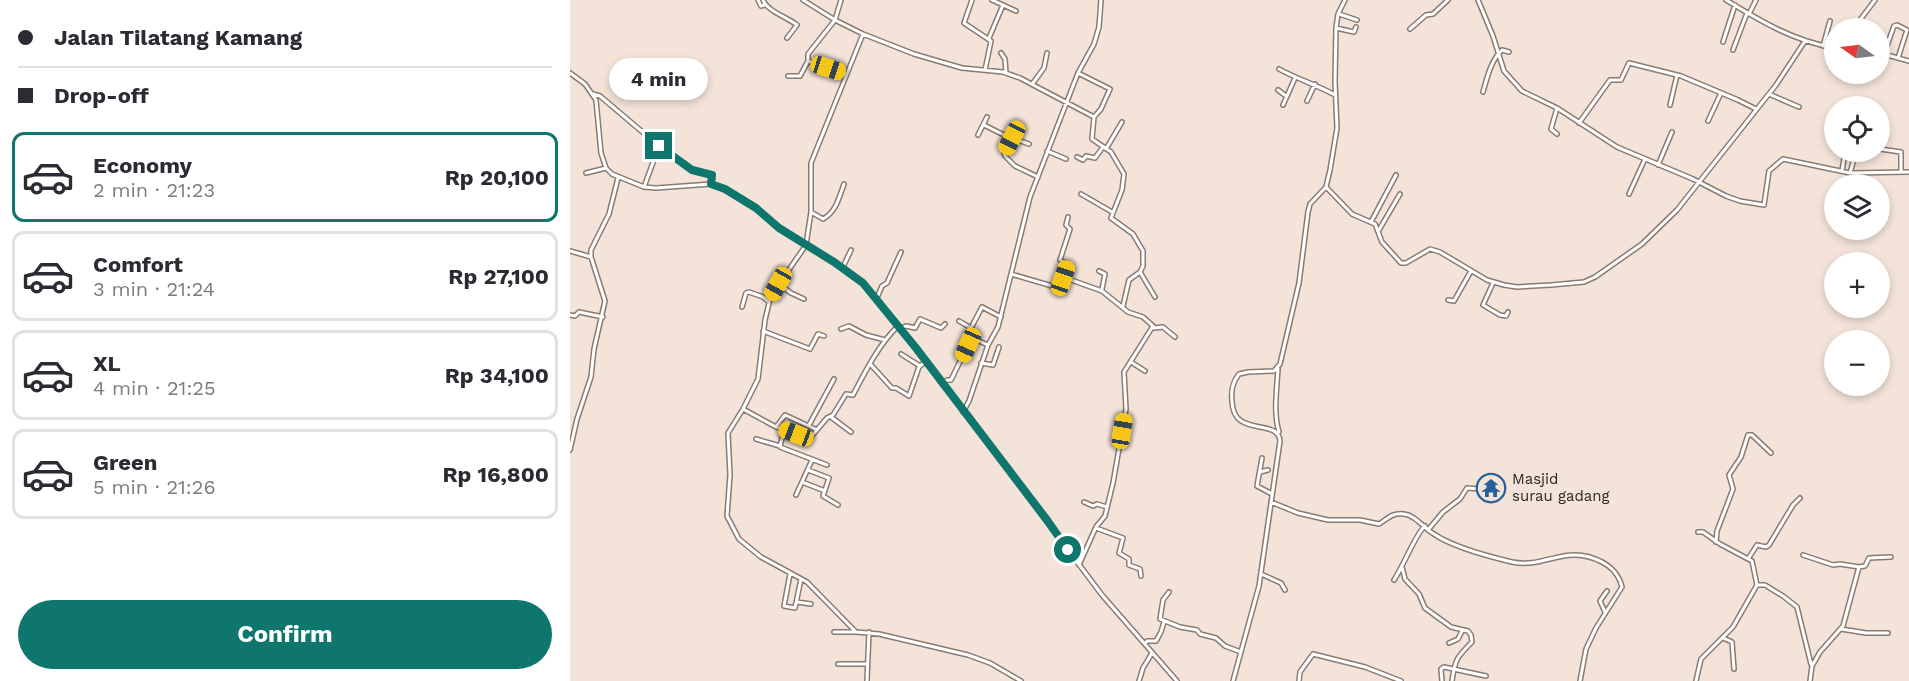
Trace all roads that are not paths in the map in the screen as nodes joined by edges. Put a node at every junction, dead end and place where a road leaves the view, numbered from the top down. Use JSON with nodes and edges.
{"nodes":[{"id":1,"x":758,"y":0,"type":"edge"},
{"id":2,"x":763,"y":0,"type":"edge"},
{"id":3,"x":803,"y":0,"type":"edge"},
{"id":4,"x":841,"y":0,"type":"edge"},
{"id":5,"x":972,"y":0,"type":"edge"},
{"id":6,"x":992,"y":0,"type":"edge"},
{"id":7,"x":1101,"y":0,"type":"edge"},
{"id":8,"x":1345,"y":0,"type":"edge"},
{"id":9,"x":1448,"y":0,"type":"edge"},
{"id":10,"x":1726,"y":0,"type":"edge"},
{"id":11,"x":1756,"y":0,"type":"edge"},
{"id":12,"x":1875,"y":0,"type":"edge"},
{"id":13,"x":1480,"y":2,"type":"edge"},
{"id":14,"x":765,"y":5,"type":"junction"},
{"id":15,"x":1004,"y":5,"type":"junction"},
{"id":16,"x":1735,"y":6,"type":"junction"},
{"id":17,"x":1016,"y":11,"type":"dead end"},
{"id":18,"x":1338,"y":14,"type":"junction"},
{"id":19,"x":1748,"y":14,"type":"junction"},
{"id":20,"x":1862,"y":18,"type":"edge"},
{"id":21,"x":836,"y":20,"type":"junction"},
{"id":22,"x":1357,"y":20,"type":"dead end"},
{"id":23,"x":1356,"y":27,"type":"dead end"},
{"id":24,"x":1336,"y":28,"type":"junction"},
{"id":25,"x":1410,"y":29,"type":"dead end"},
{"id":26,"x":863,"y":34,"type":"junction"},
{"id":27,"x":1890,"y":35,"type":"edge"},
{"id":28,"x":787,"y":38,"type":"dead end"},
{"id":29,"x":989,"y":38,"type":"junction"},
{"id":30,"x":1805,"y":41,"type":"junction"},
{"id":31,"x":1723,"y":42,"type":"dead end"},
{"id":32,"x":1824,"y":42,"type":"edge"},
{"id":33,"x":1823,"y":45,"type":"joint"},
{"id":34,"x":1733,"y":50,"type":"dead end"},
{"id":35,"x":1509,"y":52,"type":"dead end"},
{"id":36,"x":1001,"y":53,"type":"dead end"},
{"id":37,"x":1047,"y":53,"type":"dead end"},
{"id":38,"x":1498,"y":54,"type":"junction"},
{"id":39,"x":1890,"y":56,"type":"edge"},
{"id":40,"x":1898,"y":58,"type":"junction"},
{"id":41,"x":808,"y":61,"type":"junction"},
{"id":42,"x":1909,"y":61,"type":"edge"},
{"id":43,"x":1279,"y":69,"type":"dead end"},
{"id":44,"x":985,"y":70,"type":"junction"},
{"id":45,"x":570,"y":73,"type":"edge"},
{"id":46,"x":1006,"y":73,"type":"junction"},
{"id":47,"x":1078,"y":73,"type":"junction"},
{"id":48,"x":846,"y":74,"type":"junction"},
{"id":49,"x":1677,"y":75,"type":"junction"},
{"id":50,"x":788,"y":76,"type":"dead end"},
{"id":51,"x":1295,"y":78,"type":"junction"},
{"id":52,"x":1033,"y":83,"type":"junction"},
{"id":53,"x":1315,"y":84,"type":"junction"},
{"id":54,"x":1278,"y":90,"type":"dead end"},
{"id":55,"x":1483,"y":93,"type":"dead end"},
{"id":56,"x":1721,"y":93,"type":"junction"},
{"id":57,"x":1769,"y":93,"type":"junction"},
{"id":58,"x":593,"y":94,"type":"junction"},
{"id":59,"x":1335,"y":95,"type":"junction"},
{"id":60,"x":1287,"y":96,"type":"junction"},
{"id":61,"x":1307,"y":101,"type":"dead end"},
{"id":62,"x":1066,"y":103,"type":"junction"},
{"id":63,"x":1283,"y":105,"type":"dead end"},
{"id":64,"x":1670,"y":105,"type":"dead end"},
{"id":65,"x":1799,"y":107,"type":"dead end"},
{"id":66,"x":1557,"y":108,"type":"junction"},
{"id":67,"x":1756,"y":109,"type":"junction"},
{"id":68,"x":987,"y":117,"type":"dead end"},
{"id":69,"x":1094,"y":117,"type":"junction"},
{"id":70,"x":1708,"y":121,"type":"dead end"},
{"id":71,"x":1122,"y":122,"type":"dead end"},
{"id":72,"x":1579,"y":123,"type":"junction"},
{"id":73,"x":984,"y":124,"type":"junction"},
{"id":74,"x":1672,"y":132,"type":"dead end"},
{"id":75,"x":1557,"y":134,"type":"dead end"},
{"id":76,"x":978,"y":135,"type":"dead end"},
{"id":77,"x":1012,"y":138,"type":"junction"},
{"id":78,"x":1029,"y":144,"type":"dead end"},
{"id":79,"x":659,"y":146,"type":"junction"},
{"id":80,"x":1104,"y":148,"type":"junction"},
{"id":81,"x":1890,"y":150,"type":"edge"},
{"id":82,"x":1047,"y":151,"type":"junction"},
{"id":83,"x":1077,"y":157,"type":"dead end"},
{"id":84,"x":1066,"y":159,"type":"dead end"},
{"id":85,"x":1645,"y":159,"type":"junction"},
{"id":86,"x":1843,"y":162,"type":"edge"},
{"id":87,"x":1853,"y":162,"type":"edge"},
{"id":88,"x":1658,"y":165,"type":"junction"},
{"id":89,"x":606,"y":168,"type":"junction"},
{"id":90,"x":1842,"y":171,"type":"junction"},
{"id":91,"x":1901,"y":172,"type":"junction"},
{"id":92,"x":1909,"y":172,"type":"edge"},
{"id":93,"x":586,"y":173,"type":"dead end"},
{"id":94,"x":1850,"y":173,"type":"junction"},
{"id":95,"x":1396,"y":175,"type":"dead end"},
{"id":96,"x":1038,"y":177,"type":"junction"},
{"id":97,"x":618,"y":178,"type":"junction"},
{"id":98,"x":1698,"y":182,"type":"junction"},
{"id":99,"x":711,"y":184,"type":"junction"},
{"id":100,"x":844,"y":184,"type":"dead end"},
{"id":101,"x":644,"y":187,"type":"junction"},
{"id":102,"x":1326,"y":187,"type":"junction"},
{"id":103,"x":1081,"y":194,"type":"dead end"},
{"id":104,"x":1400,"y":194,"type":"dead end"},
{"id":105,"x":1629,"y":194,"type":"dead end"},
{"id":106,"x":811,"y":212,"type":"junction"},
{"id":107,"x":1112,"y":212,"type":"junction"},
{"id":108,"x":1068,"y":217,"type":"dead end"},
{"id":109,"x":1371,"y":222,"type":"junction"},
{"id":110,"x":1379,"y":230,"type":"junction"},
{"id":111,"x":807,"y":245,"type":"junction"},
{"id":112,"x":852,"y":250,"type":"dead end"},
{"id":113,"x":570,"y":251,"type":"edge"},
{"id":114,"x":901,"y":252,"type":"dead end"},
{"id":115,"x":591,"y":257,"type":"junction"},
{"id":116,"x":843,"y":267,"type":"junction"},
{"id":117,"x":1471,"y":271,"type":"junction"},
{"id":118,"x":1099,"y":272,"type":"dead end"},
{"id":119,"x":1140,"y":272,"type":"junction"},
{"id":120,"x":1011,"y":274,"type":"junction"},
{"id":121,"x":1063,"y":278,"type":"junction"},
{"id":122,"x":1493,"y":283,"type":"junction"},
{"id":123,"x":778,"y":284,"type":"junction"},
{"id":124,"x":1102,"y":291,"type":"junction"},
{"id":125,"x":1155,"y":297,"type":"dead end"},
{"id":126,"x":804,"y":299,"type":"dead end"},
{"id":127,"x":876,"y":300,"type":"junction"},
{"id":128,"x":1448,"y":300,"type":"dead end"},
{"id":129,"x":769,"y":302,"type":"junction"},
{"id":130,"x":1123,"y":306,"type":"junction"},
{"id":131,"x":742,"y":307,"type":"dead end"},
{"id":132,"x":1508,"y":312,"type":"dead end"},
{"id":133,"x":570,"y":315,"type":"edge"},
{"id":134,"x":603,"y":317,"type":"junction"},
{"id":135,"x":1001,"y":317,"type":"junction"},
{"id":136,"x":959,"y":321,"type":"dead end"},
{"id":137,"x":945,"y":324,"type":"dead end"},
{"id":138,"x":841,"y":328,"type":"dead end"},
{"id":139,"x":899,"y":328,"type":"junction"},
{"id":140,"x":1154,"y":328,"type":"junction"},
{"id":141,"x":763,"y":331,"type":"junction"},
{"id":142,"x":824,"y":336,"type":"dead end"},
{"id":143,"x":970,"y":337,"type":"dead end"},
{"id":144,"x":1175,"y":337,"type":"dead end"},
{"id":145,"x":885,"y":340,"type":"junction"},
{"id":146,"x":968,"y":345,"type":"dead end"},
{"id":147,"x":988,"y":345,"type":"junction"},
{"id":148,"x":999,"y":346,"type":"dead end"},
{"id":149,"x":900,"y":354,"type":"dead end"},
{"id":150,"x":925,"y":362,"type":"junction"},
{"id":151,"x":1131,"y":362,"type":"junction"},
{"id":152,"x":981,"y":363,"type":"junction"},
{"id":153,"x":871,"y":365,"type":"junction"},
{"id":154,"x":920,"y":366,"type":"junction"},
{"id":155,"x":1278,"y":368,"type":"junction"},
{"id":156,"x":1145,"y":371,"type":"dead end"},
{"id":157,"x":834,"y":379,"type":"dead end"},
{"id":158,"x":943,"y":385,"type":"junction"},
{"id":159,"x":742,"y":409,"type":"junction"},
{"id":160,"x":963,"y":412,"type":"junction"},
{"id":161,"x":831,"y":417,"type":"junction"},
{"id":162,"x":808,"y":425,"type":"junction"},
{"id":163,"x":776,"y":427,"type":"junction"},
{"id":164,"x":784,"y":429,"type":"junction"},
{"id":165,"x":817,"y":430,"type":"junction"},
{"id":166,"x":851,"y":432,"type":"dead end"},
{"id":167,"x":1279,"y":434,"type":"junction"},
{"id":168,"x":756,"y":439,"type":"dead end"},
{"id":169,"x":780,"y":446,"type":"junction"},
{"id":170,"x":570,"y":450,"type":"edge"},
{"id":171,"x":1771,"y":453,"type":"dead end"},
{"id":172,"x":1262,"y":458,"type":"dead end"},
{"id":173,"x":812,"y":460,"type":"junction"},
{"id":174,"x":827,"y":465,"type":"dead end"},
{"id":175,"x":808,"y":470,"type":"junction"},
{"id":176,"x":1268,"y":470,"type":"dead end"},
{"id":177,"x":1260,"y":472,"type":"junction"},
{"id":178,"x":802,"y":482,"type":"junction"},
{"id":179,"x":825,"y":491,"type":"junction"},
{"id":180,"x":1272,"y":494,"type":"junction"},
{"id":181,"x":796,"y":495,"type":"dead end"},
{"id":182,"x":1800,"y":498,"type":"dead end"},
{"id":183,"x":1485,"y":499,"type":"dead end"},
{"id":184,"x":1084,"y":502,"type":"dead end"},
{"id":185,"x":1271,"y":502,"type":"junction"},
{"id":186,"x":838,"y":505,"type":"dead end"},
{"id":187,"x":1107,"y":507,"type":"junction"},
{"id":188,"x":1425,"y":526,"type":"junction"},
{"id":189,"x":1095,"y":528,"type":"junction"},
{"id":190,"x":1428,"y":530,"type":"junction"},
{"id":191,"x":1698,"y":532,"type":"dead end"},
{"id":192,"x":1716,"y":542,"type":"junction"},
{"id":193,"x":1803,"y":555,"type":"dead end"},
{"id":194,"x":1891,"y":556,"type":"dead end"},
{"id":195,"x":1748,"y":559,"type":"junction"},
{"id":196,"x":1079,"y":565,"type":"junction"},
{"id":197,"x":1402,"y":567,"type":"junction"},
{"id":198,"x":1859,"y":567,"type":"junction"},
{"id":199,"x":790,"y":574,"type":"junction"},
{"id":200,"x":1261,"y":574,"type":"junction"},
{"id":201,"x":1141,"y":576,"type":"dead end"},
{"id":202,"x":802,"y":579,"type":"junction"},
{"id":203,"x":1395,"y":580,"type":"dead end"},
{"id":204,"x":1757,"y":585,"type":"junction"},
{"id":205,"x":1285,"y":590,"type":"dead end"},
{"id":206,"x":1607,"y":591,"type":"dead end"},
{"id":207,"x":1169,"y":592,"type":"dead end"},
{"id":208,"x":797,"y":602,"type":"junction"},
{"id":209,"x":811,"y":604,"type":"dead end"},
{"id":210,"x":1605,"y":612,"type":"junction"},
{"id":211,"x":1164,"y":622,"type":"junction"},
{"id":212,"x":1841,"y":629,"type":"junction"},
{"id":213,"x":1462,"y":630,"type":"junction"},
{"id":214,"x":834,"y":632,"type":"dead end"},
{"id":215,"x":856,"y":632,"type":"junction"},
{"id":216,"x":869,"y":632,"type":"junction"},
{"id":217,"x":1888,"y":633,"type":"dead end"},
{"id":218,"x":1723,"y":638,"type":"junction"},
{"id":219,"x":1145,"y":644,"type":"junction"},
{"id":220,"x":1449,"y":644,"type":"dead end"},
{"id":221,"x":1241,"y":652,"type":"junction"},
{"id":222,"x":1153,"y":653,"type":"junction"},
{"id":223,"x":838,"y":664,"type":"dead end"},
{"id":224,"x":866,"y":664,"type":"junction"},
{"id":225,"x":1812,"y":666,"type":"junction"},
{"id":226,"x":1453,"y":668,"type":"junction"},
{"id":227,"x":1734,"y":669,"type":"dead end"},
{"id":228,"x":1486,"y":676,"type":"dead end"},
{"id":229,"x":867,"y":681,"type":"edge"},
{"id":230,"x":1021,"y":681,"type":"edge"},
{"id":231,"x":1139,"y":681,"type":"edge"},
{"id":232,"x":1177,"y":681,"type":"edge"},
{"id":233,"x":1233,"y":681,"type":"edge"},
{"id":234,"x":1299,"y":681,"type":"edge"},
{"id":235,"x":1401,"y":681,"type":"edge"},
{"id":236,"x":1442,"y":681,"type":"edge"},
{"id":237,"x":1452,"y":681,"type":"edge"},
{"id":238,"x":1580,"y":681,"type":"edge"},
{"id":239,"x":1696,"y":681,"type":"edge"},
{"id":240,"x":1810,"y":681,"type":"edge"}],
"edges":[{"from":1,"to":14,"type":"street"},
{"from":2,"to":14,"type":"street"},
{"from":3,"to":21,"type":"street"},
{"from":4,"to":21,"type":"street"},
{"from":5,"to":29,"type":"street"},
{"from":6,"to":15,"type":"street"},
{"from":7,"to":47,"type":"street"},
{"from":8,"to":18,"type":"street"},
{"from":9,"to":25,"type":"street"},
{"from":10,"to":16,"type":"street"},
{"from":11,"to":19,"type":"street"},
{"from":12,"to":20,"type":"street"},
{"from":13,"to":38,"type":"street"},
{"from":14,"to":28,"type":"street"},
{"from":15,"to":17,"type":"street"},
{"from":15,"to":29,"type":"street"},
{"from":16,"to":19,"type":"street"},
{"from":16,"to":31,"type":"street"},
{"from":18,"to":22,"type":"street"},
{"from":18,"to":24,"type":"street"},
{"from":19,"to":30,"type":"street"},
{"from":19,"to":34,"type":"street"},
{"from":21,"to":26,"type":"street"},
{"from":21,"to":41,"type":"street"},
{"from":23,"to":24,"type":"street"},
{"from":24,"to":59,"type":"street"},
{"from":26,"to":44,"type":"street"},
{"from":26,"to":48,"type":"street"},
{"from":27,"to":40,"type":"street"},
{"from":29,"to":44,"type":"street"},
{"from":30,"to":33,"type":"street"},
{"from":30,"to":57,"type":"street"},
{"from":32,"to":33,"type":"street"},
{"from":35,"to":38,"type":"street"},
{"from":36,"to":46,"type":"street"},
{"from":37,"to":52,"type":"street"},
{"from":38,"to":55,"type":"street"},
{"from":38,"to":66,"type":"street"},
{"from":39,"to":40,"type":"street"},
{"from":40,"to":42,"type":"street"},
{"from":41,"to":48,"type":"street"},
{"from":41,"to":50,"type":"street"},
{"from":43,"to":51,"type":"street"},
{"from":44,"to":46,"type":"street"},
{"from":45,"to":58,"type":"street"},
{"from":46,"to":52,"type":"street"},
{"from":47,"to":62,"type":"street"},
{"from":47,"to":69,"type":"street"},
{"from":48,"to":106,"type":"street"},
{"from":49,"to":56,"type":"street"},
{"from":49,"to":64,"type":"street"},
{"from":49,"to":72,"type":"street"},
{"from":51,"to":53,"type":"street"},
{"from":51,"to":60,"type":"street"},
{"from":52,"to":62,"type":"street"},
{"from":53,"to":59,"type":"street"},
{"from":53,"to":61,"type":"street"},
{"from":54,"to":60,"type":"street"},
{"from":56,"to":67,"type":"street"},
{"from":56,"to":70,"type":"street"},
{"from":57,"to":65,"type":"street"},
{"from":57,"to":67,"type":"street"},
{"from":58,"to":79,"type":"street"},
{"from":58,"to":89,"type":"street"},
{"from":59,"to":102,"type":"street"},
{"from":60,"to":63,"type":"street"},
{"from":62,"to":69,"type":"street"},
{"from":62,"to":82,"type":"street"},
{"from":66,"to":72,"type":"street"},
{"from":66,"to":75,"type":"street"},
{"from":67,"to":98,"type":"street"},
{"from":68,"to":73,"type":"street"},
{"from":69,"to":80,"type":"street"},
{"from":71,"to":80,"type":"street"},
{"from":72,"to":85,"type":"street"},
{"from":73,"to":76,"type":"street"},
{"from":73,"to":77,"type":"street"},
{"from":74,"to":88,"type":"street"},
{"from":77,"to":78,"type":"street"},
{"from":77,"to":96,"type":"street"},
{"from":79,"to":99,"type":"street"},
{"from":79,"to":101,"type":"street"},
{"from":80,"to":83,"type":"street"},
{"from":80,"to":107,"type":"street"},
{"from":81,"to":91,"type":"street"},
{"from":82,"to":84,"type":"street"},
{"from":82,"to":96,"type":"street"},
{"from":85,"to":88,"type":"street"},
{"from":85,"to":105,"type":"street"},
{"from":86,"to":90,"type":"street"},
{"from":87,"to":94,"type":"street"},
{"from":88,"to":98,"type":"street"},
{"from":89,"to":93,"type":"street"},
{"from":89,"to":97,"type":"street"},
{"from":90,"to":94,"type":"street"},
{"from":90,"to":98,"type":"street"},
{"from":91,"to":92,"type":"street"},
{"from":91,"to":94,"type":"street"},
{"from":95,"to":109,"type":"street"},
{"from":96,"to":120,"type":"street"},
{"from":97,"to":101,"type":"street"},
{"from":97,"to":115,"type":"street"},
{"from":98,"to":122,"type":"street"},
{"from":99,"to":101,"type":"street"},
{"from":99,"to":111,"type":"street"},
{"from":100,"to":106,"type":"street"},
{"from":102,"to":109,"type":"street"},
{"from":102,"to":155,"type":"street"},
{"from":103,"to":107,"type":"street"},
{"from":104,"to":110,"type":"street"},
{"from":106,"to":111,"type":"street"},
{"from":107,"to":119,"type":"street"},
{"from":108,"to":121,"type":"street"},
{"from":109,"to":110,"type":"street"},
{"from":110,"to":117,"type":"street"},
{"from":111,"to":116,"type":"street"},
{"from":111,"to":123,"type":"street"},
{"from":112,"to":116,"type":"street"},
{"from":113,"to":115,"type":"street"},
{"from":114,"to":127,"type":"street"},
{"from":115,"to":134,"type":"street"},
{"from":116,"to":127,"type":"street"},
{"from":117,"to":122,"type":"street"},
{"from":117,"to":128,"type":"street"},
{"from":118,"to":124,"type":"street"},
{"from":119,"to":125,"type":"street"},
{"from":119,"to":130,"type":"street"},
{"from":120,"to":121,"type":"street"},
{"from":120,"to":135,"type":"street"},
{"from":121,"to":124,"type":"street"},
{"from":122,"to":132,"type":"street"},
{"from":123,"to":126,"type":"street"},
{"from":123,"to":129,"type":"street"},
{"from":124,"to":130,"type":"street"},
{"from":127,"to":139,"type":"street"},
{"from":129,"to":131,"type":"street"},
{"from":129,"to":141,"type":"street"},
{"from":130,"to":140,"type":"street"},
{"from":133,"to":134,"type":"street"},
{"from":134,"to":170,"type":"street"},
{"from":135,"to":136,"type":"street"},
{"from":135,"to":147,"type":"street"},
{"from":137,"to":139,"type":"street"},
{"from":138,"to":145,"type":"street"},
{"from":139,"to":145,"type":"street"},
{"from":139,"to":150,"type":"street"},
{"from":140,"to":144,"type":"street"},
{"from":140,"to":151,"type":"street"},
{"from":141,"to":142,"type":"street"},
{"from":141,"to":159,"type":"street"},
{"from":143,"to":147,"type":"street"},
{"from":145,"to":153,"type":"street"},
{"from":146,"to":158,"type":"street"},
{"from":147,"to":152,"type":"street"},
{"from":148,"to":152,"type":"street"},
{"from":149,"to":154,"type":"street"},
{"from":150,"to":154,"type":"street"},
{"from":150,"to":158,"type":"street"},
{"from":151,"to":156,"type":"street"},
{"from":151,"to":187,"type":"street"},
{"from":152,"to":160,"type":"street"},
{"from":153,"to":154,"type":"street"},
{"from":153,"to":161,"type":"street"},
{"from":155,"to":167,"type":"street"},
{"from":155,"to":167,"type":"street"},
{"from":157,"to":162,"type":"street"},
{"from":158,"to":160,"type":"street"},
{"from":159,"to":163,"type":"street"},
{"from":159,"to":199,"type":"street"},
{"from":160,"to":196,"type":"street"},
{"from":161,"to":165,"type":"street"},
{"from":161,"to":166,"type":"street"},
{"from":162,"to":163,"type":"street"},
{"from":162,"to":165,"type":"street"},
{"from":163,"to":164,"type":"street"},
{"from":164,"to":165,"type":"street"},
{"from":164,"to":169,"type":"street"},
{"from":167,"to":180,"type":"street"},
{"from":168,"to":169,"type":"street"},
{"from":169,"to":173,"type":"street"},
{"from":171,"to":192,"type":"street"},
{"from":172,"to":177,"type":"street"},
{"from":173,"to":174,"type":"street"},
{"from":173,"to":175,"type":"street"},
{"from":175,"to":178,"type":"street"},
{"from":175,"to":179,"type":"street"},
{"from":176,"to":177,"type":"street"},
{"from":177,"to":180,"type":"street"},
{"from":178,"to":179,"type":"street"},
{"from":178,"to":181,"type":"street"},
{"from":179,"to":186,"type":"street"},
{"from":180,"to":185,"type":"street"},
{"from":182,"to":195,"type":"street"},
{"from":183,"to":190,"type":"street"},
{"from":184,"to":187,"type":"street"},
{"from":185,"to":188,"type":"street"},
{"from":185,"to":200,"type":"street"},
{"from":187,"to":189,"type":"street"},
{"from":188,"to":190,"type":"street"},
{"from":188,"to":197,"type":"street"},
{"from":189,"to":196,"type":"street"},
{"from":189,"to":201,"type":"street"},
{"from":190,"to":210,"type":"street"},
{"from":191,"to":192,"type":"street"},
{"from":192,"to":195,"type":"street"},
{"from":193,"to":198,"type":"street"},
{"from":194,"to":198,"type":"street"},
{"from":195,"to":204,"type":"street"},
{"from":196,"to":219,"type":"street"},
{"from":197,"to":203,"type":"street"},
{"from":197,"to":213,"type":"street"},
{"from":198,"to":212,"type":"street"},
{"from":199,"to":202,"type":"street"},
{"from":199,"to":208,"type":"street"},
{"from":200,"to":205,"type":"street"},
{"from":200,"to":221,"type":"street"},
{"from":202,"to":208,"type":"street"},
{"from":202,"to":215,"type":"street"},
{"from":204,"to":218,"type":"street"},
{"from":204,"to":225,"type":"street"},
{"from":206,"to":210,"type":"street"},
{"from":207,"to":211,"type":"street"},
{"from":208,"to":209,"type":"street"},
{"from":210,"to":238,"type":"street"},
{"from":211,"to":219,"type":"street"},
{"from":211,"to":221,"type":"street"},
{"from":212,"to":217,"type":"street"},
{"from":212,"to":225,"type":"street"},
{"from":213,"to":220,"type":"street"},
{"from":213,"to":226,"type":"street"},
{"from":214,"to":215,"type":"street"},
{"from":215,"to":216,"type":"street"},
{"from":216,"to":224,"type":"street"},
{"from":216,"to":230,"type":"street"},
{"from":218,"to":227,"type":"street"},
{"from":218,"to":239,"type":"street"},
{"from":219,"to":222,"type":"street"},
{"from":221,"to":233,"type":"street"},
{"from":222,"to":231,"type":"street"},
{"from":222,"to":232,"type":"street"},
{"from":223,"to":224,"type":"street"},
{"from":224,"to":229,"type":"street"},
{"from":225,"to":240,"type":"street"},
{"from":226,"to":228,"type":"street"},
{"from":226,"to":236,"type":"street"},
{"from":226,"to":237,"type":"street"},
{"from":234,"to":235,"type":"street"}]}
